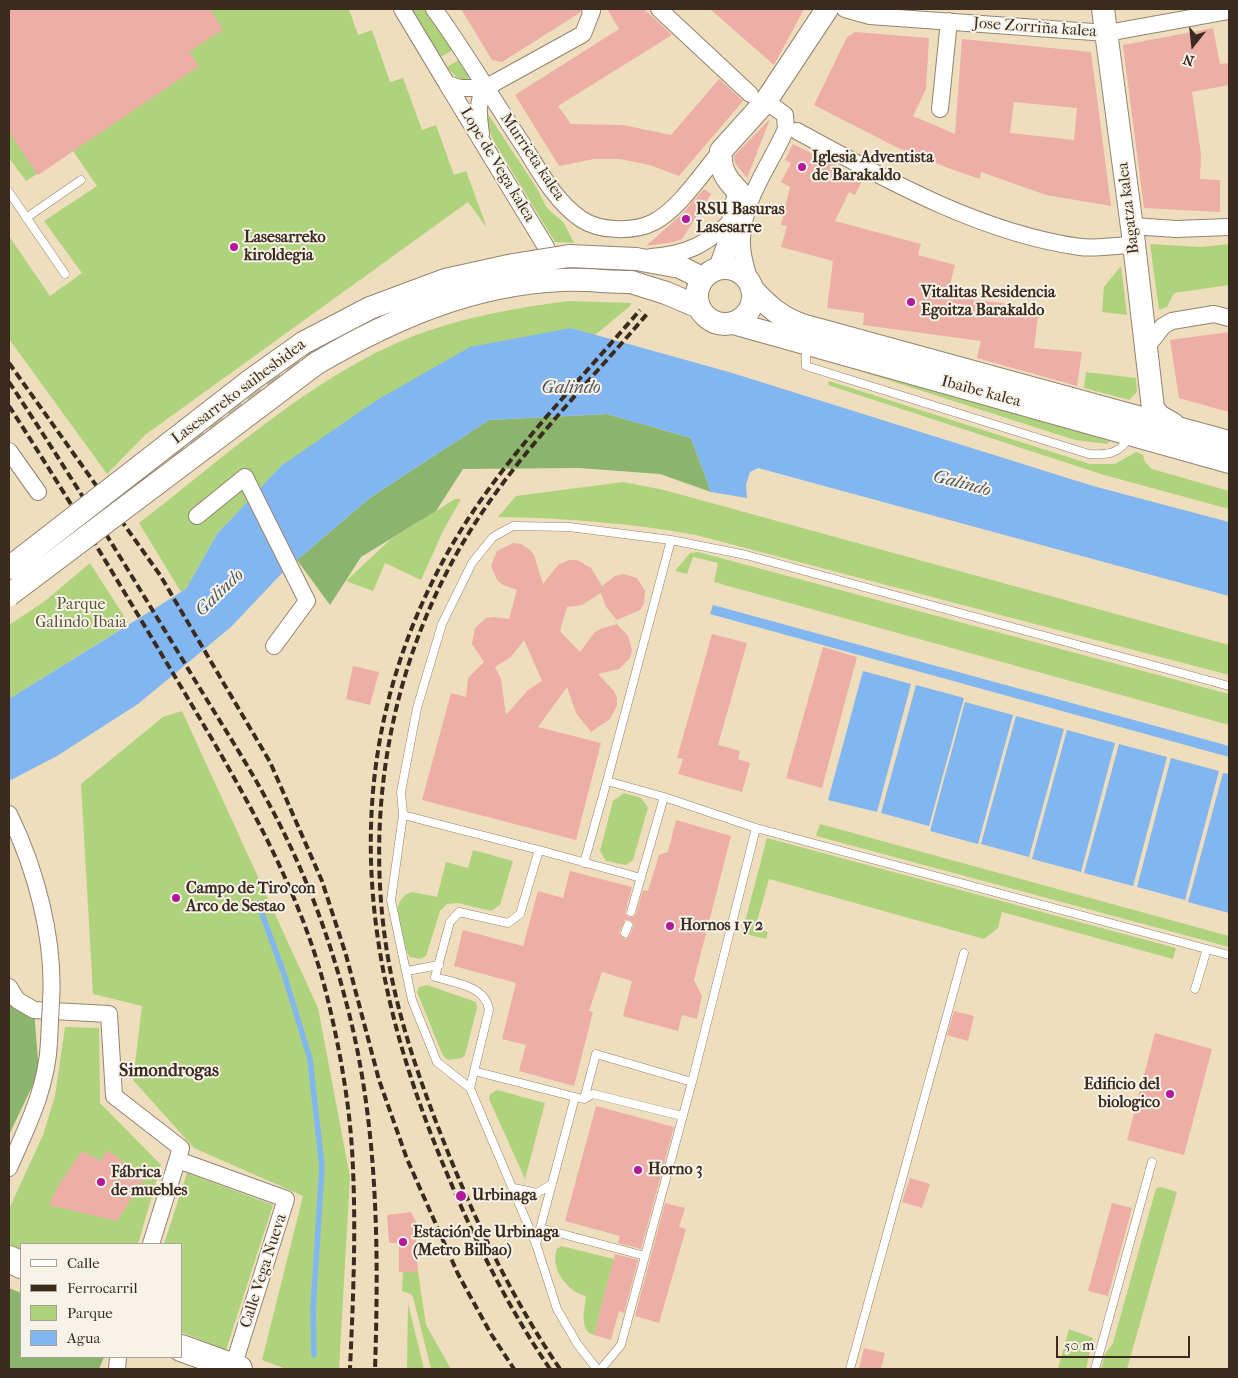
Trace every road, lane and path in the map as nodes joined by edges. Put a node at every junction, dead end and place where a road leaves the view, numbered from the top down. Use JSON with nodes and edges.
{"nodes":[{"id":1,"x":402,"y":9,"type":"edge"},
{"id":2,"x":434,"y":9,"type":"edge"},
{"id":3,"x":659,"y":9,"type":"edge"},
{"id":4,"x":827,"y":9,"type":"edge"},
{"id":5,"x":845,"y":9,"type":"edge"},
{"id":6,"x":1103,"y":9,"type":"edge"},
{"id":7,"x":591,"y":10,"type":"edge"},
{"id":8,"x":1229,"y":12,"type":"edge"},
{"id":9,"x":949,"y":21,"type":"junction"},
{"id":10,"x":1107,"y":33,"type":"junction"},
{"id":11,"x":447,"y":84,"type":"junction"},
{"id":12,"x":486,"y":88,"type":"junction"},
{"id":13,"x":758,"y":98,"type":"junction"},
{"id":14,"x":940,"y":109,"type":"dead end"},
{"id":15,"x":797,"y":131,"type":"dead end"},
{"id":16,"x":482,"y":140,"type":"junction"},
{"id":17,"x":721,"y":150,"type":"junction"},
{"id":18,"x":81,"y":180,"type":"dead end"},
{"id":19,"x":727,"y":180,"type":"junction"},
{"id":20,"x":689,"y":190,"type":"junction"},
{"id":21,"x":9,"y":192,"type":"edge"},
{"id":22,"x":26,"y":218,"type":"junction"},
{"id":23,"x":733,"y":220,"type":"junction"},
{"id":24,"x":1229,"y":227,"type":"edge"},
{"id":25,"x":1133,"y":235,"type":"junction"},
{"id":26,"x":546,"y":247,"type":"dead end"},
{"id":27,"x":636,"y":258,"type":"junction"},
{"id":28,"x":711,"y":273,"type":"junction"},
{"id":29,"x":65,"y":274,"type":"dead end"},
{"id":30,"x":751,"y":286,"type":"junction"},
{"id":31,"x":699,"y":307,"type":"junction"},
{"id":32,"x":1224,"y":315,"type":"edge"},
{"id":33,"x":733,"y":323,"type":"junction"},
{"id":34,"x":1146,"y":348,"type":"junction"},
{"id":35,"x":806,"y":355,"type":"dead end"},
{"id":36,"x":1141,"y":420,"type":"junction"},
{"id":37,"x":1186,"y":430,"type":"junction"},
{"id":38,"x":1229,"y":442,"type":"edge"},
{"id":39,"x":9,"y":450,"type":"edge"},
{"id":40,"x":1229,"y":462,"type":"edge"},
{"id":41,"x":38,"y":492,"type":"dead end"},
{"id":42,"x":197,"y":516,"type":"dead end"},
{"id":43,"x":671,"y":540,"type":"junction"},
{"id":44,"x":9,"y":568,"type":"edge"},
{"id":45,"x":9,"y":595,"type":"edge"},
{"id":46,"x":274,"y":646,"type":"dead end"},
{"id":47,"x":1229,"y":686,"type":"edge"},
{"id":48,"x":607,"y":781,"type":"junction"},
{"id":49,"x":664,"y":797,"type":"junction"},
{"id":50,"x":403,"y":815,"type":"junction"},
{"id":51,"x":11,"y":819,"type":"edge"},
{"id":52,"x":756,"y":828,"type":"junction"},
{"id":53,"x":539,"y":850,"type":"junction"},
{"id":54,"x":584,"y":863,"type":"junction"},
{"id":55,"x":641,"y":878,"type":"junction"},
{"id":56,"x":631,"y":912,"type":"dead end"},
{"id":57,"x":628,"y":925,"type":"dead end"},
{"id":58,"x":626,"y":933,"type":"dead end"},
{"id":59,"x":1207,"y":949,"type":"junction"},
{"id":60,"x":964,"y":953,"type":"dead end"},
{"id":61,"x":1229,"y":955,"type":"edge"},
{"id":62,"x":438,"y":965,"type":"junction"},
{"id":63,"x":407,"y":971,"type":"junction"},
{"id":64,"x":9,"y":986,"type":"edge"},
{"id":65,"x":1195,"y":989,"type":"dead end"},
{"id":66,"x":474,"y":1071,"type":"junction"},
{"id":67,"x":692,"y":1082,"type":"junction"},
{"id":68,"x":470,"y":1088,"type":"junction"},
{"id":69,"x":575,"y":1097,"type":"junction"},
{"id":70,"x":584,"y":1100,"type":"junction"},
{"id":71,"x":682,"y":1116,"type":"junction"},
{"id":72,"x":179,"y":1154,"type":"junction"},
{"id":73,"x":1152,"y":1162,"type":"dead end"},
{"id":74,"x":9,"y":1168,"type":"edge"},
{"id":75,"x":552,"y":1184,"type":"junction"},
{"id":76,"x":514,"y":1188,"type":"junction"},
{"id":77,"x":540,"y":1228,"type":"junction"},
{"id":78,"x":151,"y":1243,"type":"edge"},
{"id":79,"x":536,"y":1244,"type":"junction"},
{"id":80,"x":645,"y":1256,"type":"junction"},
{"id":81,"x":182,"y":1348,"type":"edge"},
{"id":82,"x":236,"y":1368,"type":"edge"},
{"id":83,"x":599,"y":1369,"type":"edge"},
{"id":84,"x":850,"y":1369,"type":"edge"},
{"id":85,"x":1095,"y":1369,"type":"edge"}],
"edges":[{"from":1,"to":11,"type":"street"},
{"from":2,"to":12,"type":"street","name":"Murrieta kalea"},
{"from":3,"to":13,"type":"street"},
{"from":4,"to":13,"type":"main road"},
{"from":5,"to":9,"type":"street","name":"Jose Zorriña kalea"},
{"from":6,"to":10,"type":"main road","name":"Bagatza kalea"},
{"from":7,"to":12,"type":"street","name":"Lope de Vega kalea"},
{"from":8,"to":10,"type":"street","name":"Jose Zorriña kalea"},
{"from":9,"to":10,"type":"street","name":"Jose Zorriña kalea"},
{"from":9,"to":14,"type":"street"},
{"from":10,"to":25,"type":"main road","name":"Bagatza kalea"},
{"from":11,"to":12,"type":"street"},
{"from":11,"to":16,"type":"street","name":"Lope de Vega kalea"},
{"from":12,"to":16,"type":"street"},
{"from":12,"to":20,"type":"street","name":"Murrieta kalea"},
{"from":13,"to":17,"type":"main road"},
{"from":13,"to":30,"type":"street"},
{"from":15,"to":25,"type":"street"},
{"from":16,"to":26,"type":"street","name":"Lope de Vega kalea"},
{"from":17,"to":19,"type":"main road"},
{"from":17,"to":20,"type":"street","name":"Murrieta kalea"},
{"from":18,"to":22,"type":"lane"},
{"from":19,"to":20,"type":"street"},
{"from":19,"to":23,"type":"main road"},
{"from":21,"to":22,"type":"lane"},
{"from":22,"to":29,"type":"lane"},
{"from":23,"to":27,"type":"street"},
{"from":23,"to":28,"type":"main road"},
{"from":24,"to":25,"type":"street"},
{"from":25,"to":34,"type":"main road","name":"Bagatza kalea"},
{"from":27,"to":28,"type":"main road","name":"Lasesarreko saihesbidea"},
{"from":27,"to":44,"type":"main road","name":"Lasesarreko saihesbidea","bridge":true},
{"from":28,"to":30,"type":"main road"},
{"from":28,"to":31,"type":"main road"},
{"from":30,"to":33,"type":"main road"},
{"from":30,"to":36,"type":"main road","name":"Ibaibe kalea"},
{"from":31,"to":33,"type":"main road"},
{"from":31,"to":45,"type":"main road","name":"Lasesarreko saihesbidea","bridge":true},
{"from":32,"to":34,"type":"street"},
{"from":33,"to":36,"type":"main road","name":"Ibaibe kalea"},
{"from":34,"to":36,"type":"main road","name":"Bagatza kalea"},
{"from":35,"to":36,"type":"lane"},
{"from":36,"to":37,"type":"main road"},
{"from":36,"to":37,"type":"lane"},
{"from":36,"to":40,"type":"main road","name":"Ibaibe kalea"},
{"from":37,"to":38,"type":"main road"},
{"from":39,"to":41,"type":"street"},
{"from":42,"to":46,"type":"street"},
{"from":43,"to":47,"type":"lane"},
{"from":43,"to":48,"type":"lane"},
{"from":43,"to":50,"type":"lane"},
{"from":48,"to":49,"type":"lane"},
{"from":48,"to":54,"type":"lane"},
{"from":49,"to":52,"type":"lane"},
{"from":49,"to":55,"type":"lane"},
{"from":50,"to":53,"type":"lane"},
{"from":50,"to":63,"type":"lane"},
{"from":51,"to":74,"type":"street","bridge":true},
{"from":52,"to":59,"type":"lane"},
{"from":52,"to":67,"type":"lane"},
{"from":53,"to":54,"type":"lane"},
{"from":53,"to":62,"type":"lane"},
{"from":54,"to":55,"type":"lane"},
{"from":55,"to":56,"type":"lane"},
{"from":57,"to":58,"type":"lane"},
{"from":59,"to":61,"type":"lane"},
{"from":59,"to":65,"type":"lane"},
{"from":60,"to":84,"type":"lane"},
{"from":62,"to":63,"type":"lane"},
{"from":62,"to":66,"type":"lane"},
{"from":63,"to":68,"type":"lane"},
{"from":64,"to":72,"type":"street","name":"Calle Vega Nueva"},
{"from":66,"to":68,"type":"lane"},
{"from":66,"to":69,"type":"lane"},
{"from":67,"to":70,"type":"lane"},
{"from":67,"to":71,"type":"lane"},
{"from":68,"to":76,"type":"lane"},
{"from":69,"to":70,"type":"lane"},
{"from":69,"to":75,"type":"lane"},
{"from":70,"to":71,"type":"lane"},
{"from":71,"to":80,"type":"lane"},
{"from":72,"to":78,"type":"street"},
{"from":72,"to":82,"type":"street","name":"Calle Vega Nueva"},
{"from":73,"to":85,"type":"lane"},
{"from":75,"to":76,"type":"lane"},
{"from":75,"to":77,"type":"lane"},
{"from":76,"to":79,"type":"lane"},
{"from":77,"to":79,"type":"lane"},
{"from":77,"to":80,"type":"lane"},
{"from":79,"to":83,"type":"lane"},
{"from":80,"to":83,"type":"lane"},
{"from":81,"to":82,"type":"main road"}]}
